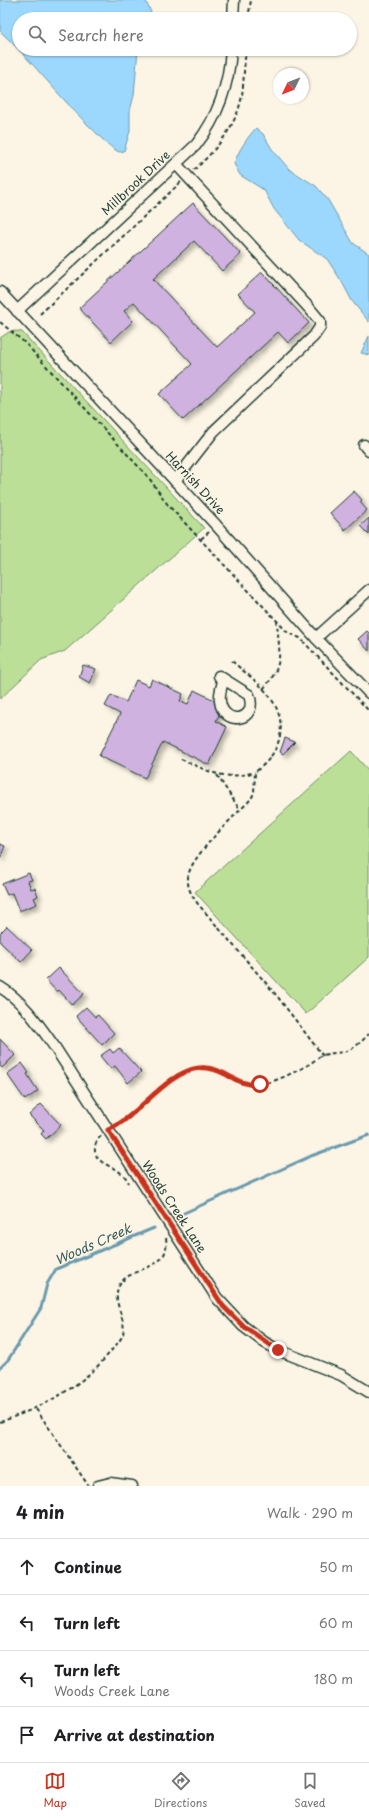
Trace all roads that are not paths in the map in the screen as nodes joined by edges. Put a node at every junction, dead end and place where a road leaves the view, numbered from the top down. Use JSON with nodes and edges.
{"nodes":[{"id":1,"x":234,"y":0,"type":"edge"},
{"id":2,"x":233,"y":12,"type":"edge"},
{"id":3,"x":230,"y":56,"type":"edge"},
{"id":4,"x":176,"y":164,"type":"junction"},
{"id":5,"x":0,"y":292,"type":"edge"},
{"id":6,"x":17,"y":311,"type":"junction"},
{"id":7,"x":175,"y":481,"type":"junction"},
{"id":8,"x":369,"y":590,"type":"edge"},
{"id":9,"x":316,"y":638,"type":"junction"},
{"id":10,"x":369,"y":693,"type":"edge"},
{"id":11,"x":0,"y":987,"type":"edge"},
{"id":12,"x":369,"y":1392,"type":"edge"},
{"id":13,"x":98,"y":1486,"type":"edge"},
{"id":14,"x":132,"y":1486,"type":"edge"}],
"edges":[{"from":1,"to":2,"type":"street"},
{"from":3,"to":4,"type":"street","name":"Millbrook Drive"},
{"from":4,"to":6,"type":"street","name":"Millbrook Drive"},
{"from":4,"to":7,"type":"street"},
{"from":5,"to":6,"type":"street","name":"Harnish Drive"},
{"from":6,"to":7,"type":"street","name":"Harnish Drive"},
{"from":7,"to":9,"type":"street","name":"Harnish Drive"},
{"from":8,"to":9,"type":"street"},
{"from":9,"to":10,"type":"street","name":"Harnish Drive"},
{"from":11,"to":12,"type":"street","name":"Woods Creek Lane"},
{"from":13,"to":14,"type":"street"}]}
